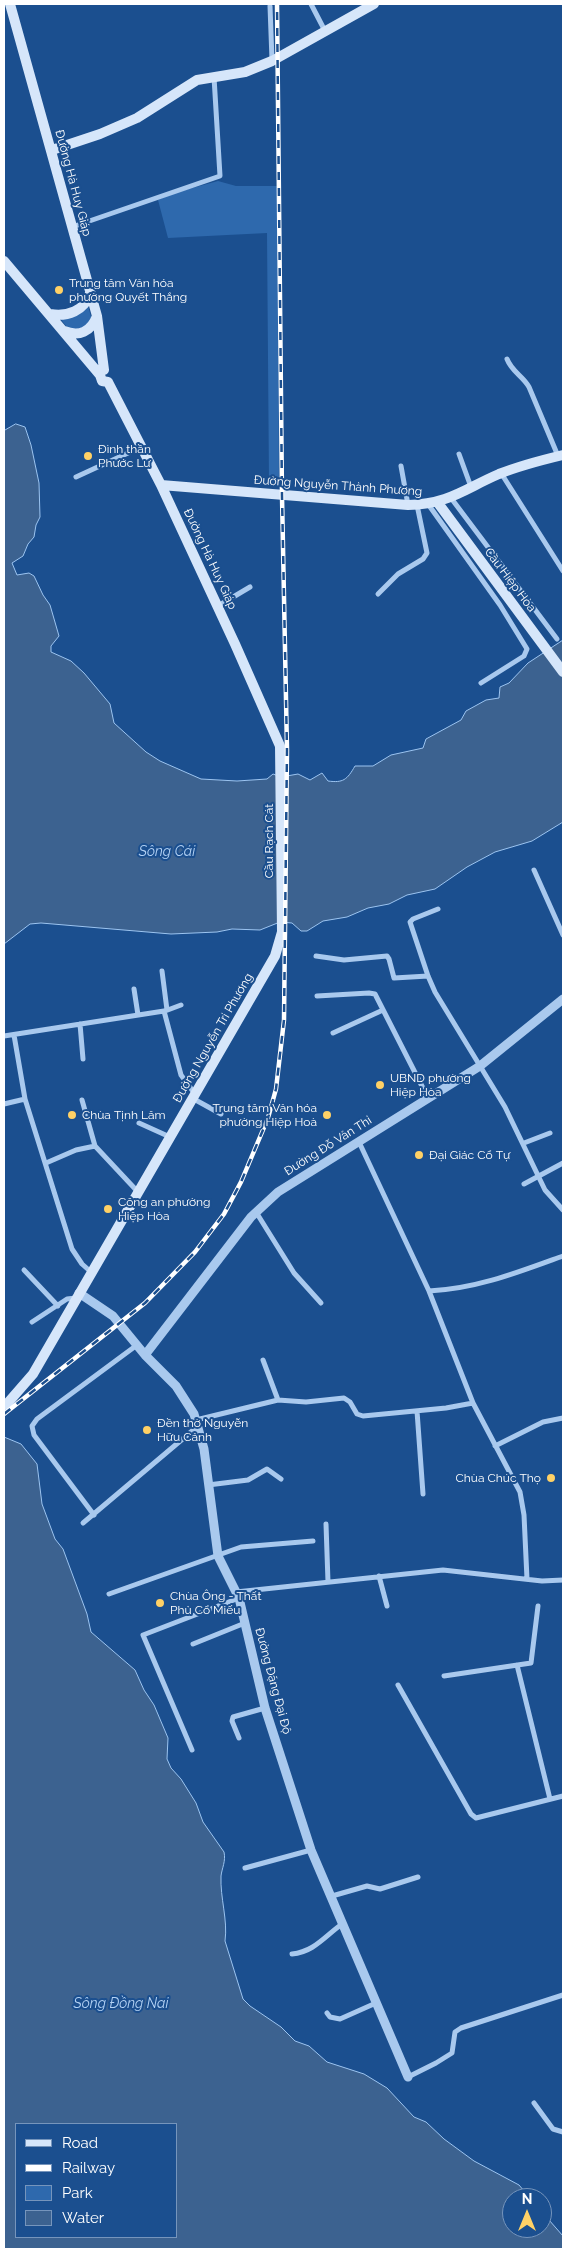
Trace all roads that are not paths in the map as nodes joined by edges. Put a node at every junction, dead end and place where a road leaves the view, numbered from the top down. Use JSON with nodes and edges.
{"nodes":[{"id":1,"x":10,"y":4,"type":"edge"},
{"id":2,"x":311,"y":4,"type":"edge"},
{"id":3,"x":374,"y":4,"type":"edge"},
{"id":4,"x":270,"y":6,"type":"dead end"},
{"id":5,"x":326,"y":32,"type":"junction"},
{"id":6,"x":272,"y":62,"type":"junction"},
{"id":7,"x":214,"y":77,"type":"junction"},
{"id":8,"x":52,"y":150,"type":"junction"},
{"id":9,"x":72,"y":227,"type":"junction"},
{"id":10,"x":4,"y":261,"type":"edge"},
{"id":11,"x":90,"y":293,"type":"junction"},
{"id":12,"x":50,"y":314,"type":"junction"},
{"id":13,"x":97,"y":316,"type":"junction"},
{"id":14,"x":64,"y":331,"type":"junction"},
{"id":15,"x":507,"y":360,"type":"dead end"},
{"id":16,"x":102,"y":372,"type":"junction"},
{"id":17,"x":142,"y":447,"type":"junction"},
{"id":18,"x":459,"y":454,"type":"dead end"},
{"id":19,"x":561,"y":456,"type":"edge"},
{"id":20,"x":401,"y":466,"type":"dead end"},
{"id":21,"x":501,"y":473,"type":"junction"},
{"id":22,"x":76,"y":476,"type":"dead end"},
{"id":23,"x":162,"y":485,"type":"junction"},
{"id":24,"x":471,"y":488,"type":"junction"},
{"id":25,"x":451,"y":498,"type":"junction"},
{"id":26,"x":423,"y":504,"type":"junction"},
{"id":27,"x":563,"y":570,"type":"edge"},
{"id":28,"x":250,"y":587,"type":"dead end"},
{"id":29,"x":378,"y":594,"type":"dead end"},
{"id":30,"x":218,"y":606,"type":"junction"},
{"id":31,"x":557,"y":639,"type":"dead end"},
{"id":32,"x":563,"y":672,"type":"edge"},
{"id":33,"x":481,"y":683,"type":"dead end"},
{"id":34,"x":281,"y":750,"type":"joint"},
{"id":35,"x":534,"y":870,"type":"dead end"},
{"id":36,"x":438,"y":909,"type":"dead end"},
{"id":37,"x":282,"y":932,"type":"joint"},
{"id":38,"x":563,"y":935,"type":"edge"},
{"id":39,"x":316,"y":956,"type":"dead end"},
{"id":40,"x":162,"y":970,"type":"dead end"},
{"id":41,"x":428,"y":976,"type":"junction"},
{"id":42,"x":134,"y":989,"type":"dead end"},
{"id":43,"x":317,"y":996,"type":"dead end"},
{"id":44,"x":563,"y":999,"type":"edge"},
{"id":45,"x":181,"y":1005,"type":"dead end"},
{"id":46,"x":383,"y":1010,"type":"junction"},
{"id":47,"x":166,"y":1011,"type":"junction"},
{"id":48,"x":138,"y":1015,"type":"junction"},
{"id":49,"x":80,"y":1024,"type":"junction"},
{"id":50,"x":333,"y":1033,"type":"dead end"},
{"id":51,"x":14,"y":1035,"type":"junction"},
{"id":52,"x":4,"y":1036,"type":"edge"},
{"id":53,"x":83,"y":1059,"type":"dead end"},
{"id":54,"x":480,"y":1066,"type":"junction"},
{"id":55,"x":194,"y":1096,"type":"junction"},
{"id":56,"x":428,"y":1098,"type":"junction"},
{"id":57,"x":25,"y":1100,"type":"junction"},
{"id":58,"x":82,"y":1100,"type":"dead end"},
{"id":59,"x":4,"y":1104,"type":"edge"},
{"id":60,"x":221,"y":1114,"type":"dead end"},
{"id":61,"x":139,"y":1123,"type":"dead end"},
{"id":62,"x":550,"y":1133,"type":"dead end"},
{"id":63,"x":170,"y":1137,"type":"junction"},
{"id":64,"x":359,"y":1142,"type":"junction"},
{"id":65,"x":524,"y":1143,"type":"junction"},
{"id":66,"x":95,"y":1146,"type":"junction"},
{"id":67,"x":46,"y":1163,"type":"junction"},
{"id":68,"x":563,"y":1164,"type":"edge"},
{"id":69,"x":538,"y":1178,"type":"junction"},
{"id":70,"x":524,"y":1184,"type":"dead end"},
{"id":71,"x":138,"y":1192,"type":"junction"},
{"id":72,"x":563,"y":1210,"type":"edge"},
{"id":73,"x":256,"y":1211,"type":"junction"},
{"id":74,"x":563,"y":1256,"type":"edge"},
{"id":75,"x":24,"y":1270,"type":"dead end"},
{"id":76,"x":91,"y":1272,"type":"junction"},
{"id":77,"x":429,"y":1291,"type":"junction"},
{"id":78,"x":78,"y":1296,"type":"junction"},
{"id":79,"x":321,"y":1302,"type":"dead end"},
{"id":80,"x":58,"y":1306,"type":"junction"},
{"id":81,"x":32,"y":1322,"type":"dead end"},
{"id":82,"x":137,"y":1345,"type":"junction"},
{"id":83,"x":145,"y":1356,"type":"junction"},
{"id":84,"x":263,"y":1360,"type":"dead end"},
{"id":85,"x":278,"y":1400,"type":"junction"},
{"id":86,"x":5,"y":1402,"type":"edge"},
{"id":87,"x":473,"y":1402,"type":"junction"},
{"id":88,"x":417,"y":1411,"type":"junction"},
{"id":89,"x":563,"y":1418,"type":"edge"},
{"id":90,"x":199,"y":1422,"type":"junction"},
{"id":91,"x":496,"y":1446,"type":"junction"},
{"id":92,"x":281,"y":1479,"type":"dead end"},
{"id":93,"x":208,"y":1485,"type":"junction"},
{"id":94,"x":423,"y":1494,"type":"dead end"},
{"id":95,"x":94,"y":1514,"type":"junction"},
{"id":96,"x":84,"y":1524,"type":"dead end"},
{"id":97,"x":326,"y":1524,"type":"dead end"},
{"id":98,"x":313,"y":1541,"type":"dead end"},
{"id":99,"x":218,"y":1556,"type":"junction"},
{"id":100,"x":379,"y":1576,"type":"junction"},
{"id":101,"x":527,"y":1579,"type":"junction"},
{"id":102,"x":563,"y":1580,"type":"edge"},
{"id":103,"x":328,"y":1582,"type":"junction"},
{"id":104,"x":109,"y":1594,"type":"dead end"},
{"id":105,"x":237,"y":1595,"type":"junction"},
{"id":106,"x":387,"y":1606,"type":"dead end"},
{"id":107,"x":538,"y":1606,"type":"dead end"},
{"id":108,"x":245,"y":1623,"type":"junction"},
{"id":109,"x":194,"y":1644,"type":"dead end"},
{"id":110,"x":517,"y":1665,"type":"junction"},
{"id":111,"x":444,"y":1676,"type":"dead end"},
{"id":112,"x":398,"y":1685,"type":"dead end"},
{"id":113,"x":265,"y":1708,"type":"junction"},
{"id":114,"x":239,"y":1738,"type":"dead end"},
{"id":115,"x":192,"y":1750,"type":"dead end"},
{"id":116,"x":563,"y":1796,"type":"edge"},
{"id":117,"x":550,"y":1799,"type":"junction"},
{"id":118,"x":311,"y":1850,"type":"junction"},
{"id":119,"x":245,"y":1868,"type":"dead end"},
{"id":120,"x":418,"y":1878,"type":"dead end"},
{"id":121,"x":332,"y":1896,"type":"junction"},
{"id":122,"x":342,"y":1924,"type":"junction"},
{"id":123,"x":292,"y":1954,"type":"dead end"},
{"id":124,"x":563,"y":1995,"type":"edge"},
{"id":125,"x":376,"y":2003,"type":"junction"},
{"id":126,"x":327,"y":2013,"type":"dead end"},
{"id":127,"x":408,"y":2077,"type":"joint"},
{"id":128,"x":534,"y":2103,"type":"dead end"},
{"id":129,"x":563,"y":2132,"type":"edge"}],
"edges":[{"from":1,"to":8,"type":"main road","name":"Đường Hà Huy Giáp"},
{"from":2,"to":5,"type":"street"},
{"from":3,"to":5,"type":"main road"},
{"from":4,"to":6,"type":"street"},
{"from":5,"to":6,"type":"main road"},
{"from":6,"to":7,"type":"main road"},
{"from":7,"to":8,"type":"main road"},
{"from":7,"to":9,"type":"street"},
{"from":8,"to":9,"type":"main road","name":"Đường Hà Huy Giáp"},
{"from":9,"to":11,"type":"main road","name":"Đường Hà Huy Giáp"},
{"from":10,"to":12,"type":"main road"},
{"from":11,"to":12,"type":"main road"},
{"from":11,"to":13,"type":"main road","name":"Đường Hà Huy Giáp"},
{"from":12,"to":14,"type":"main road"},
{"from":13,"to":14,"type":"main road"},
{"from":13,"to":16,"type":"main road","name":"Đường Hà Huy Giáp"},
{"from":14,"to":16,"type":"main road"},
{"from":15,"to":19,"type":"street"},
{"from":16,"to":17,"type":"main road","name":"Đường Hà Huy Giáp"},
{"from":17,"to":22,"type":"street"},
{"from":17,"to":23,"type":"main road","name":"Đường Hà Huy Giáp"},
{"from":18,"to":24,"type":"street"},
{"from":19,"to":21,"type":"main road","name":"Đường Nguyễn Thành Phương"},
{"from":20,"to":26,"type":"street"},
{"from":21,"to":24,"type":"main road","name":"Đường Nguyễn Thành Phương"},
{"from":21,"to":27,"type":"street"},
{"from":23,"to":26,"type":"main road","name":"Đường Nguyễn Thành Phương"},
{"from":23,"to":30,"type":"main road","name":"Đường Hà Huy Giáp"},
{"from":24,"to":25,"type":"main road","name":"Đường Nguyễn Thành Phương"},
{"from":25,"to":26,"type":"main road","name":"Đường Nguyễn Thành Phương"},
{"from":25,"to":31,"type":"street"},
{"from":26,"to":29,"type":"street"},
{"from":26,"to":32,"type":"main road","name":"Cầu Hiệp Hòa"},
{"from":26,"to":33,"type":"street"},
{"from":28,"to":30,"type":"street"},
{"from":30,"to":34,"type":"main road","name":"Đường Hà Huy Giáp"},
{"from":34,"to":37,"type":"main road","name":"Cầu Rạch Cát"},
{"from":35,"to":38,"type":"street"},
{"from":36,"to":41,"type":"street"},
{"from":37,"to":55,"type":"main road","name":"Đường Nguyễn Tri Phương"},
{"from":39,"to":41,"type":"street"},
{"from":40,"to":47,"type":"street"},
{"from":41,"to":54,"type":"street"},
{"from":42,"to":48,"type":"street"},
{"from":43,"to":46,"type":"street"},
{"from":44,"to":54,"type":"street","name":"Đường Đỗ Văn Thi"},
{"from":45,"to":47,"type":"street"},
{"from":46,"to":50,"type":"street"},
{"from":46,"to":56,"type":"street"},
{"from":47,"to":48,"type":"street"},
{"from":47,"to":55,"type":"street"},
{"from":48,"to":49,"type":"street"},
{"from":49,"to":51,"type":"street"},
{"from":49,"to":53,"type":"street"},
{"from":51,"to":52,"type":"street"},
{"from":51,"to":57,"type":"street"},
{"from":54,"to":56,"type":"street","name":"Đường Đỗ Văn Thi"},
{"from":54,"to":65,"type":"street"},
{"from":55,"to":60,"type":"street"},
{"from":55,"to":63,"type":"main road","name":"Đường Nguyễn Tri Phương"},
{"from":56,"to":64,"type":"street","name":"Đường Đỗ Văn Thi"},
{"from":57,"to":59,"type":"street"},
{"from":57,"to":67,"type":"street"},
{"from":58,"to":66,"type":"street"},
{"from":61,"to":63,"type":"street"},
{"from":62,"to":65,"type":"street"},
{"from":63,"to":71,"type":"main road","name":"Đường Nguyễn Tri Phương"},
{"from":64,"to":73,"type":"street","name":"Đường Đỗ Văn Thi"},
{"from":64,"to":77,"type":"street"},
{"from":65,"to":69,"type":"street"},
{"from":66,"to":67,"type":"street"},
{"from":66,"to":71,"type":"street"},
{"from":67,"to":76,"type":"street"},
{"from":68,"to":69,"type":"street"},
{"from":69,"to":70,"type":"street"},
{"from":69,"to":72,"type":"street"},
{"from":71,"to":76,"type":"main road","name":"Đường Nguyễn Tri Phương"},
{"from":73,"to":79,"type":"street"},
{"from":73,"to":83,"type":"street","name":"Đường Đỗ Văn Thi"},
{"from":74,"to":77,"type":"street"},
{"from":75,"to":80,"type":"street"},
{"from":76,"to":78,"type":"main road","name":"Đường Nguyễn Tri Phương"},
{"from":77,"to":87,"type":"street"},
{"from":78,"to":80,"type":"street"},
{"from":78,"to":82,"type":"street","name":"Đường Đặng Đại Độ"},
{"from":78,"to":86,"type":"main road","name":"Đường Nguyễn Tri Phương"},
{"from":80,"to":81,"type":"street"},
{"from":82,"to":83,"type":"street","name":"Đường Đặng Đại Độ"},
{"from":82,"to":95,"type":"street"},
{"from":83,"to":90,"type":"street","name":"Đường Đặng Đại Độ"},
{"from":84,"to":85,"type":"street"},
{"from":85,"to":88,"type":"street"},
{"from":85,"to":90,"type":"street"},
{"from":87,"to":88,"type":"street"},
{"from":87,"to":91,"type":"street"},
{"from":88,"to":94,"type":"street"},
{"from":89,"to":91,"type":"street"},
{"from":90,"to":93,"type":"street","name":"Đường Đặng Đại Độ"},
{"from":90,"to":95,"type":"street"},
{"from":91,"to":101,"type":"street"},
{"from":92,"to":93,"type":"street"},
{"from":93,"to":99,"type":"street","name":"Đường Đặng Đại Độ"},
{"from":95,"to":96,"type":"street"},
{"from":97,"to":103,"type":"street"},
{"from":98,"to":99,"type":"street"},
{"from":99,"to":104,"type":"street"},
{"from":99,"to":105,"type":"street","name":"Đường Đặng Đại Độ"},
{"from":100,"to":101,"type":"street"},
{"from":100,"to":103,"type":"street"},
{"from":100,"to":106,"type":"street"},
{"from":101,"to":102,"type":"street"},
{"from":103,"to":105,"type":"street"},
{"from":105,"to":108,"type":"street","name":"Đường Đặng Đại Độ"},
{"from":105,"to":115,"type":"street"},
{"from":107,"to":110,"type":"street"},
{"from":108,"to":109,"type":"street"},
{"from":108,"to":113,"type":"street","name":"Đường Đặng Đại Độ"},
{"from":110,"to":111,"type":"street"},
{"from":110,"to":117,"type":"street"},
{"from":112,"to":117,"type":"street"},
{"from":113,"to":114,"type":"street"},
{"from":113,"to":118,"type":"street","name":"Đường Đặng Đại Độ"},
{"from":116,"to":117,"type":"street"},
{"from":118,"to":119,"type":"street"},
{"from":118,"to":121,"type":"street","name":"Đường Đặng Đại Độ"},
{"from":120,"to":121,"type":"street"},
{"from":121,"to":122,"type":"street","name":"Đường Đặng Đại Độ"},
{"from":122,"to":123,"type":"street"},
{"from":122,"to":125,"type":"street","name":"Đường Đặng Đại Độ"},
{"from":124,"to":127,"type":"street"},
{"from":125,"to":126,"type":"street"},
{"from":125,"to":127,"type":"street","name":"Đường Đặng Đại Độ"},
{"from":128,"to":129,"type":"street"}]}
